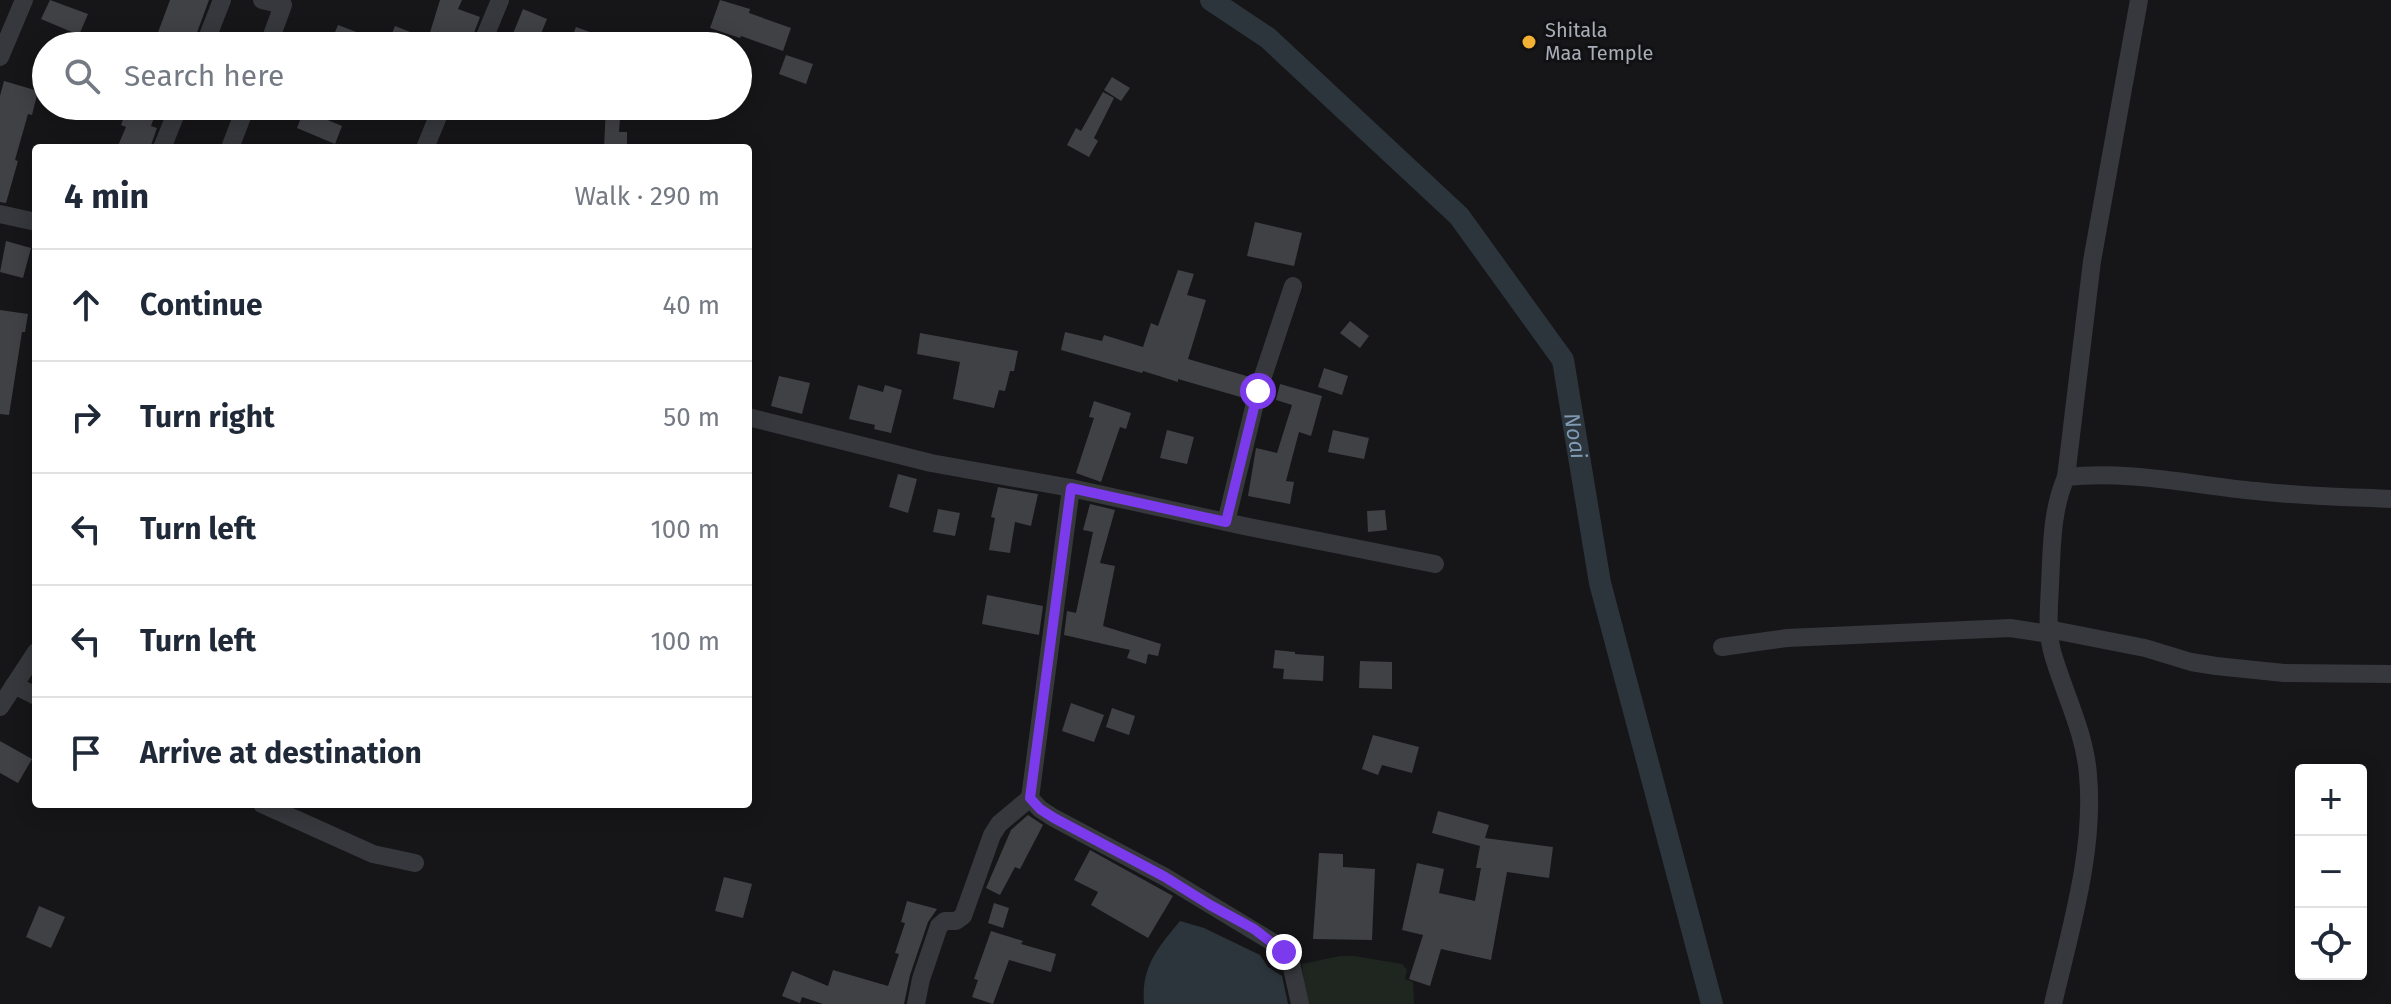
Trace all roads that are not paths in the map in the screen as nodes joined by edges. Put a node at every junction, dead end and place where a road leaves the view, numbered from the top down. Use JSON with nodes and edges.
{"nodes":[{"id":1,"x":24,"y":0,"type":"edge"},
{"id":2,"x":222,"y":0,"type":"edge"},
{"id":3,"x":262,"y":0,"type":"edge"},
{"id":4,"x":500,"y":0,"type":"edge"},
{"id":5,"x":2139,"y":0,"type":"edge"},
{"id":6,"x":284,"y":3,"type":"edge"},
{"id":7,"x":209,"y":32,"type":"edge"},
{"id":8,"x":273,"y":32,"type":"edge"},
{"id":9,"x":487,"y":32,"type":"edge"},
{"id":10,"x":0,"y":57,"type":"edge"},
{"id":11,"x":173,"y":120,"type":"edge"},
{"id":12,"x":241,"y":120,"type":"edge"},
{"id":13,"x":437,"y":120,"type":"edge"},
{"id":14,"x":164,"y":144,"type":"edge"},
{"id":15,"x":232,"y":144,"type":"edge"},
{"id":16,"x":427,"y":144,"type":"edge"},
{"id":17,"x":1,"y":218,"type":"edge"},
{"id":18,"x":32,"y":222,"type":"edge"},
{"id":19,"x":1293,"y":286,"type":"dead end"},
{"id":20,"x":752,"y":418,"type":"edge"},
{"id":21,"x":2066,"y":477,"type":"junction"},
{"id":22,"x":1071,"y":488,"type":"junction"},
{"id":23,"x":2391,"y":499,"type":"edge"},
{"id":24,"x":1226,"y":522,"type":"junction"},
{"id":25,"x":1435,"y":564,"type":"dead end"},
{"id":26,"x":2048,"y":631,"type":"junction"},
{"id":27,"x":1722,"y":647,"type":"dead end"},
{"id":28,"x":32,"y":658,"type":"edge"},
{"id":29,"x":2391,"y":674,"type":"edge"},
{"id":30,"x":14,"y":685,"type":"junction"},
{"id":31,"x":32,"y":694,"type":"edge"},
{"id":32,"x":0,"y":707,"type":"edge"},
{"id":33,"x":1030,"y":798,"type":"junction"},
{"id":34,"x":271,"y":808,"type":"edge"},
{"id":35,"x":415,"y":863,"type":"dead end"},
{"id":36,"x":916,"y":1004,"type":"edge"},
{"id":37,"x":1300,"y":1004,"type":"edge"},
{"id":38,"x":2053,"y":1004,"type":"edge"}],
"edges":[{"from":1,"to":10,"type":"street"},
{"from":2,"to":7,"type":"street"},
{"from":3,"to":6,"type":"street"},
{"from":4,"to":9,"type":"street"},
{"from":5,"to":21,"type":"street"},
{"from":6,"to":8,"type":"street"},
{"from":11,"to":14,"type":"street"},
{"from":12,"to":15,"type":"street"},
{"from":13,"to":16,"type":"street"},
{"from":17,"to":18,"type":"street"},
{"from":19,"to":24,"type":"street"},
{"from":20,"to":22,"type":"street"},
{"from":21,"to":23,"type":"street"},
{"from":21,"to":26,"type":"street"},
{"from":22,"to":24,"type":"street"},
{"from":22,"to":33,"type":"street"},
{"from":24,"to":25,"type":"street"},
{"from":26,"to":27,"type":"street"},
{"from":26,"to":29,"type":"street"},
{"from":26,"to":38,"type":"street"},
{"from":28,"to":30,"type":"street"},
{"from":30,"to":31,"type":"street"},
{"from":30,"to":32,"type":"street"},
{"from":33,"to":36,"type":"street"},
{"from":33,"to":37,"type":"street"},
{"from":34,"to":35,"type":"street"}]}
